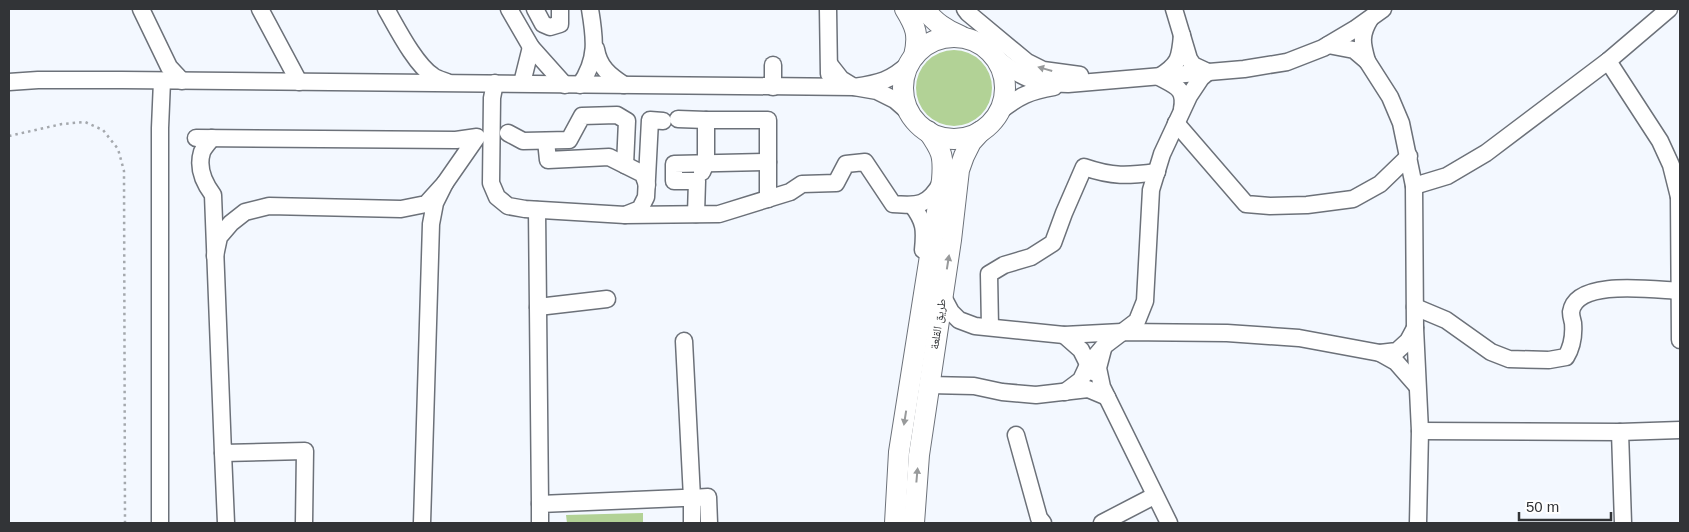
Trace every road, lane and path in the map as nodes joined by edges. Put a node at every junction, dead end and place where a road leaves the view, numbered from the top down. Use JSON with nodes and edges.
{"nodes":[{"id":1,"x":141,"y":9,"type":"edge"},
{"id":2,"x":260,"y":9,"type":"edge"},
{"id":3,"x":386,"y":9,"type":"edge"},
{"id":4,"x":509,"y":9,"type":"edge"},
{"id":5,"x":535,"y":9,"type":"edge"},
{"id":6,"x":560,"y":9,"type":"edge"},
{"id":7,"x":590,"y":9,"type":"edge"},
{"id":8,"x":828,"y":9,"type":"edge"},
{"id":9,"x":905,"y":9,"type":"edge"},
{"id":10,"x":924,"y":9,"type":"edge"},
{"id":11,"x":965,"y":9,"type":"edge"},
{"id":12,"x":1174,"y":9,"type":"edge"},
{"id":13,"x":1669,"y":9,"type":"edge"},
{"id":14,"x":1377,"y":13,"type":"edge"},
{"id":15,"x":1182,"y":35,"type":"junction"},
{"id":16,"x":963,"y":37,"type":"junction"},
{"id":17,"x":404,"y":41,"type":"junction"},
{"id":18,"x":595,"y":42,"type":"junction"},
{"id":19,"x":1328,"y":45,"type":"junction"},
{"id":20,"x":531,"y":47,"type":"junction"},
{"id":21,"x":996,"y":57,"type":"junction"},
{"id":22,"x":164,"y":58,"type":"junction"},
{"id":23,"x":912,"y":59,"type":"junction"},
{"id":24,"x":1367,"y":61,"type":"junction"},
{"id":25,"x":1608,"y":61,"type":"junction"},
{"id":26,"x":773,"y":65,"type":"dead end"},
{"id":27,"x":830,"y":65,"type":"junction"},
{"id":28,"x":1208,"y":72,"type":"junction"},
{"id":29,"x":1159,"y":77,"type":"junction"},
{"id":30,"x":160,"y":81,"type":"junction"},
{"id":31,"x":182,"y":81,"type":"junction"},
{"id":32,"x":9,"y":82,"type":"edge"},
{"id":33,"x":299,"y":82,"type":"junction"},
{"id":34,"x":1090,"y":82,"type":"junction"},
{"id":35,"x":391,"y":83,"type":"junction"},
{"id":36,"x":495,"y":83,"type":"junction"},
{"id":37,"x":522,"y":83,"type":"junction"},
{"id":38,"x":450,"y":84,"type":"junction"},
{"id":39,"x":1068,"y":84,"type":"junction"},
{"id":40,"x":573,"y":85,"type":"junction"},
{"id":41,"x":624,"y":85,"type":"junction"},
{"id":42,"x":773,"y":87,"type":"junction"},
{"id":43,"x":812,"y":87,"type":"junction"},
{"id":44,"x":854,"y":87,"type":"junction"},
{"id":45,"x":1000,"y":111,"type":"junction"},
{"id":46,"x":911,"y":114,"type":"junction"},
{"id":47,"x":1179,"y":118,"type":"junction"},
{"id":48,"x":706,"y":120,"type":"junction"},
{"id":49,"x":981,"y":130,"type":"junction"},
{"id":50,"x":928,"y":131,"type":"junction"},
{"id":51,"x":508,"y":133,"type":"dead end"},
{"id":52,"x":9,"y":136,"type":"edge"},
{"id":53,"x":484,"y":138,"type":"junction"},
{"id":54,"x":439,"y":140,"type":"junction"},
{"id":55,"x":546,"y":141,"type":"junction"},
{"id":56,"x":1409,"y":156,"type":"junction"},
{"id":57,"x":460,"y":162,"type":"junction"},
{"id":58,"x":768,"y":162,"type":"junction"},
{"id":59,"x":706,"y":163,"type":"junction"},
{"id":60,"x":626,"y":165,"type":"junction"},
{"id":61,"x":1157,"y":172,"type":"junction"},
{"id":62,"x":942,"y":180,"type":"junction"},
{"id":63,"x":697,"y":181,"type":"junction"},
{"id":64,"x":446,"y":183,"type":"junction"},
{"id":65,"x":647,"y":185,"type":"junction"},
{"id":66,"x":1414,"y":186,"type":"junction"},
{"id":67,"x":1680,"y":197,"type":"edge"},
{"id":68,"x":768,"y":199,"type":"junction"},
{"id":69,"x":912,"y":205,"type":"junction"},
{"id":70,"x":537,"y":210,"type":"junction"},
{"id":71,"x":696,"y":214,"type":"junction"},
{"id":72,"x":625,"y":215,"type":"junction"},
{"id":73,"x":215,"y":256,"type":"junction"},
{"id":74,"x":1679,"y":291,"type":"junction"},
{"id":75,"x":942,"y":297,"type":"junction"},
{"id":76,"x":607,"y":298,"type":"dead end"},
{"id":77,"x":1144,"y":301,"type":"junction"},
{"id":78,"x":538,"y":306,"type":"junction"},
{"id":79,"x":1415,"y":307,"type":"junction"},
{"id":80,"x":990,"y":328,"type":"junction"},
{"id":81,"x":1415,"y":328,"type":"junction"},
{"id":82,"x":1122,"y":332,"type":"junction"},
{"id":83,"x":1167,"y":332,"type":"junction"},
{"id":84,"x":1064,"y":335,"type":"junction"},
{"id":85,"x":1680,"y":340,"type":"edge"},
{"id":86,"x":684,"y":341,"type":"dead end"},
{"id":87,"x":1104,"y":346,"type":"junction"},
{"id":88,"x":1380,"y":353,"type":"junction"},
{"id":89,"x":1088,"y":365,"type":"junction"},
{"id":90,"x":929,"y":386,"type":"junction"},
{"id":91,"x":1417,"y":386,"type":"junction"},
{"id":92,"x":909,"y":391,"type":"junction"},
{"id":93,"x":1065,"y":392,"type":"junction"},
{"id":94,"x":1104,"y":392,"type":"junction"},
{"id":95,"x":1680,"y":430,"type":"edge"},
{"id":96,"x":1420,"y":431,"type":"junction"},
{"id":97,"x":1620,"y":432,"type":"junction"},
{"id":98,"x":1016,"y":435,"type":"dead end"},
{"id":99,"x":223,"y":453,"type":"junction"},
{"id":100,"x":1154,"y":496,"type":"junction"},
{"id":101,"x":692,"y":498,"type":"junction"},
{"id":102,"x":540,"y":504,"type":"junction"},
{"id":103,"x":1041,"y":521,"type":"edge"},
{"id":104,"x":125,"y":523,"type":"edge"},
{"id":105,"x":160,"y":523,"type":"edge"},
{"id":106,"x":226,"y":523,"type":"edge"},
{"id":107,"x":304,"y":523,"type":"edge"},
{"id":108,"x":422,"y":523,"type":"edge"},
{"id":109,"x":540,"y":523,"type":"edge"},
{"id":110,"x":692,"y":523,"type":"edge"},
{"id":111,"x":709,"y":523,"type":"edge"},
{"id":112,"x":895,"y":523,"type":"edge"},
{"id":113,"x":914,"y":523,"type":"edge"},
{"id":114,"x":1102,"y":523,"type":"edge"},
{"id":115,"x":1169,"y":523,"type":"edge"},
{"id":116,"x":1418,"y":523,"type":"edge"},
{"id":117,"x":1624,"y":523,"type":"edge"}],
"edges":[{"from":1,"to":22,"type":"street"},
{"from":2,"to":33,"type":"street"},
{"from":3,"to":17,"type":"street"},
{"from":4,"to":20,"type":"street"},
{"from":5,"to":6,"type":"street"},
{"from":7,"to":18,"type":"street"},
{"from":8,"to":27,"type":"street"},
{"from":9,"to":23,"type":"main road"},
{"from":10,"to":16,"type":"main road"},
{"from":34,"to":11,"type":"street","one_way":true},
{"from":12,"to":15,"type":"street"},
{"from":13,"to":25,"type":"street"},
{"from":14,"to":19,"type":"street"},
{"from":14,"to":24,"type":"street"},
{"from":15,"to":28,"type":"street"},
{"from":15,"to":29,"type":"street"},
{"from":16,"to":21,"type":"main road"},
{"from":16,"to":23,"type":"main road"},
{"from":17,"to":35,"type":"street"},
{"from":17,"to":38,"type":"street"},
{"from":18,"to":40,"type":"street"},
{"from":18,"to":41,"type":"street"},
{"from":19,"to":24,"type":"street"},
{"from":19,"to":28,"type":"street"},
{"from":20,"to":37,"type":"street"},
{"from":20,"to":40,"type":"street"},
{"from":21,"to":39,"type":"street"},
{"from":21,"to":45,"type":"main road"},
{"from":22,"to":30,"type":"street"},
{"from":22,"to":31,"type":"street"},
{"from":23,"to":44,"type":"street"},
{"from":23,"to":46,"type":"main road"},
{"from":24,"to":56,"type":"street"},
{"from":25,"to":66,"type":"street"},
{"from":25,"to":67,"type":"street"},
{"from":26,"to":42,"type":"street"},
{"from":27,"to":43,"type":"street"},
{"from":27,"to":44,"type":"street"},
{"from":28,"to":29,"type":"street"},
{"from":28,"to":47,"type":"street"},
{"from":29,"to":34,"type":"street"},
{"from":29,"to":47,"type":"street"},
{"from":30,"to":31,"type":"street"},
{"from":30,"to":32,"type":"street"},
{"from":30,"to":105,"type":"street"},
{"from":31,"to":33,"type":"street"},
{"from":33,"to":35,"type":"street"},
{"from":34,"to":39,"type":"street"},
{"from":35,"to":38,"type":"street"},
{"from":36,"to":37,"type":"street"},
{"from":36,"to":38,"type":"street"},
{"from":36,"to":53,"type":"street"},
{"from":37,"to":40,"type":"street"},
{"from":39,"to":45,"type":"street"},
{"from":40,"to":41,"type":"street"},
{"from":41,"to":42,"type":"street"},
{"from":42,"to":43,"type":"street"},
{"from":43,"to":44,"type":"street"},
{"from":44,"to":46,"type":"street"},
{"from":45,"to":49,"type":"main road"},
{"from":46,"to":50,"type":"main road"},
{"from":47,"to":56,"type":"street"},
{"from":47,"to":61,"type":"street"},
{"from":48,"to":58,"type":"street"},
{"from":48,"to":59,"type":"street"},
{"from":48,"to":65,"type":"street"},
{"from":49,"to":50,"type":"main road"},
{"from":75,"to":49,"type":"main road","name":"طريق القلعة","one_way":true},
{"from":50,"to":62,"type":"main road","name":"طريق القلعة"},
{"from":51,"to":55,"type":"street"},
{"from":52,"to":104,"type":"path"},
{"from":53,"to":54,"type":"street"},
{"from":53,"to":57,"type":"street"},
{"from":53,"to":70,"type":"street"},
{"from":54,"to":57,"type":"street"},
{"from":54,"to":73,"type":"street"},
{"from":55,"to":60,"type":"street"},
{"from":55,"to":60,"type":"street"},
{"from":56,"to":66,"type":"street"},
{"from":57,"to":64,"type":"street"},
{"from":58,"to":59,"type":"street"},
{"from":58,"to":68,"type":"street"},
{"from":59,"to":63,"type":"street"},
{"from":59,"to":63,"type":"street"},
{"from":60,"to":65,"type":"street"},
{"from":61,"to":77,"type":"street"},
{"from":61,"to":80,"type":"street"},
{"from":62,"to":69,"type":"street"},
{"from":62,"to":92,"type":"main road","name":"طريق القلعة"},
{"from":63,"to":71,"type":"street"},
{"from":64,"to":73,"type":"street"},
{"from":64,"to":108,"type":"street"},
{"from":65,"to":72,"type":"street"},
{"from":66,"to":79,"type":"street"},
{"from":67,"to":74,"type":"street"},
{"from":68,"to":69,"type":"street"},
{"from":68,"to":71,"type":"street"},
{"from":69,"to":92,"type":"street"},
{"from":70,"to":72,"type":"street"},
{"from":70,"to":78,"type":"street"},
{"from":71,"to":72,"type":"street"},
{"from":73,"to":99,"type":"street"},
{"from":74,"to":79,"type":"street"},
{"from":74,"to":85,"type":"street"},
{"from":75,"to":80,"type":"street"},
{"from":75,"to":90,"type":"main road","name":"طريق القلعة"},
{"from":76,"to":78,"type":"street"},
{"from":77,"to":82,"type":"street"},
{"from":77,"to":83,"type":"street"},
{"from":78,"to":102,"type":"street"},
{"from":79,"to":81,"type":"street"},
{"from":80,"to":84,"type":"street"},
{"from":81,"to":88,"type":"street"},
{"from":81,"to":91,"type":"street"},
{"from":82,"to":83,"type":"street"},
{"from":82,"to":84,"type":"street"},
{"from":82,"to":87,"type":"street"},
{"from":83,"to":88,"type":"street"},
{"from":84,"to":89,"type":"street"},
{"from":86,"to":101,"type":"street"},
{"from":87,"to":89,"type":"street"},
{"from":87,"to":94,"type":"street"},
{"from":88,"to":91,"type":"street"},
{"from":89,"to":93,"type":"street"},
{"from":89,"to":94,"type":"street"},
{"from":90,"to":93,"type":"street"},
{"from":113,"to":90,"type":"main road","name":"طريق القلعة","one_way":true},
{"from":91,"to":96,"type":"street"},
{"from":92,"to":112,"type":"main road","name":"طريق القلعة","one_way":true},
{"from":93,"to":94,"type":"street"},
{"from":94,"to":100,"type":"street"},
{"from":95,"to":97,"type":"street"},
{"from":96,"to":97,"type":"street"},
{"from":96,"to":116,"type":"street"},
{"from":97,"to":117,"type":"street"},
{"from":98,"to":103,"type":"street"},
{"from":99,"to":106,"type":"street"},
{"from":99,"to":107,"type":"street"},
{"from":100,"to":114,"type":"street"},
{"from":100,"to":115,"type":"street"},
{"from":101,"to":102,"type":"street"},
{"from":101,"to":110,"type":"street"},
{"from":101,"to":111,"type":"street"},
{"from":102,"to":109,"type":"street"}]}
